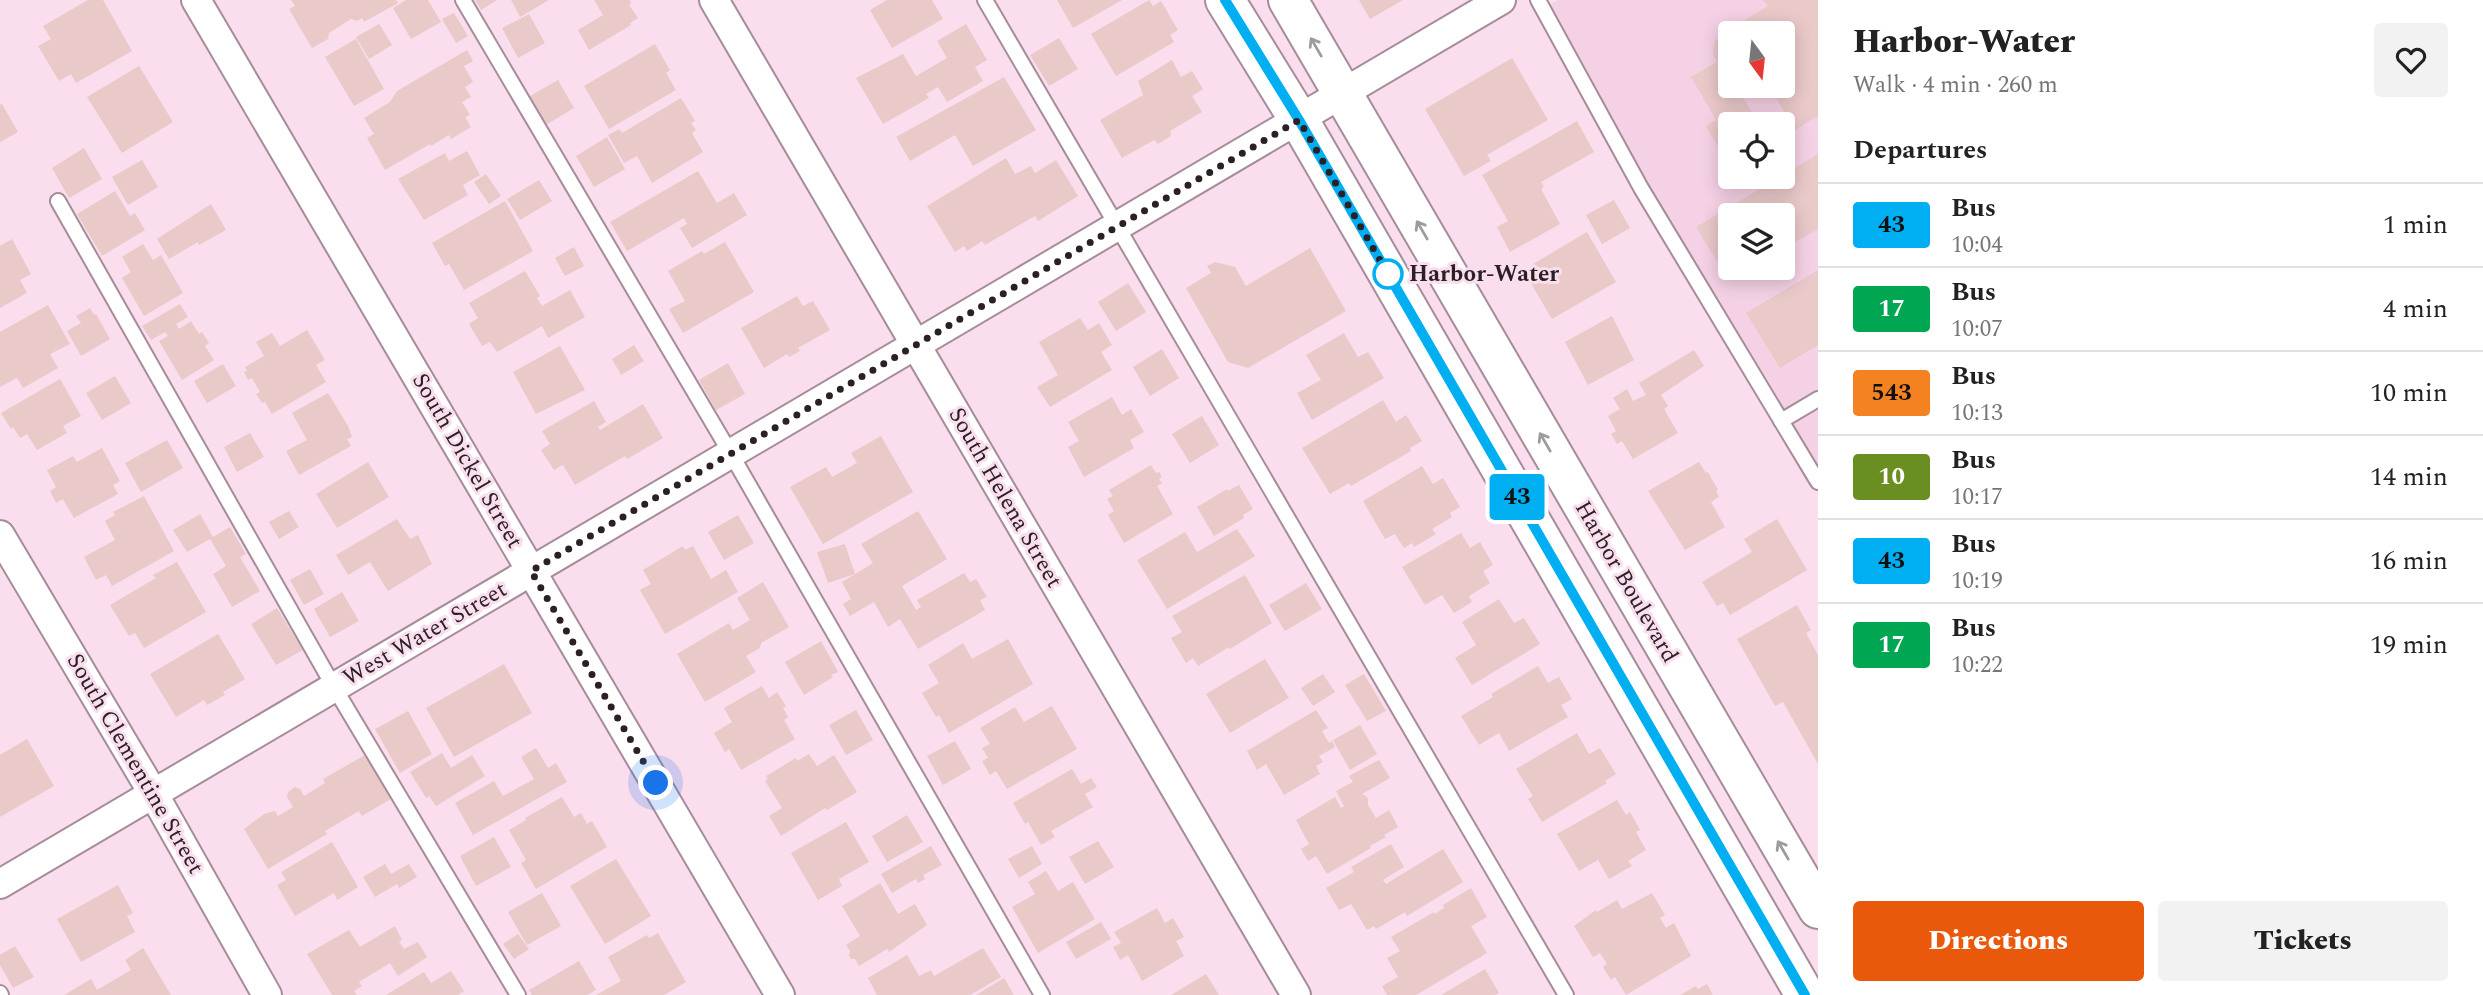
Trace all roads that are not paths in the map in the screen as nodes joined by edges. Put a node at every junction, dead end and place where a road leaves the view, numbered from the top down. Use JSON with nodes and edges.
{"nodes":[{"id":1,"x":196,"y":0,"type":"edge"},
{"id":2,"x":463,"y":0,"type":"edge"},
{"id":3,"x":714,"y":0,"type":"edge"},
{"id":4,"x":985,"y":0,"type":"edge"},
{"id":5,"x":1225,"y":0,"type":"edge"},
{"id":6,"x":1288,"y":0,"type":"edge"},
{"id":7,"x":1501,"y":0,"type":"edge"},
{"id":8,"x":1538,"y":0,"type":"edge"},
{"id":9,"x":1344,"y":94,"type":"junction"},
{"id":10,"x":1299,"y":120,"type":"junction"},
{"id":11,"x":58,"y":201,"type":"dead end"},
{"id":12,"x":1117,"y":226,"type":"junction"},
{"id":13,"x":916,"y":345,"type":"junction"},
{"id":14,"x":1818,"y":399,"type":"edge"},
{"id":15,"x":1781,"y":421,"type":"junction"},
{"id":16,"x":730,"y":454,"type":"junction"},
{"id":17,"x":1818,"y":482,"type":"edge"},
{"id":18,"x":0,"y":535,"type":"edge"},
{"id":19,"x":531,"y":571,"type":"junction"},
{"id":20,"x":334,"y":687,"type":"junction"},
{"id":21,"x":153,"y":793,"type":"junction"},
{"id":22,"x":0,"y":884,"type":"edge"},
{"id":23,"x":1818,"y":909,"type":"edge"},
{"id":24,"x":267,"y":995,"type":"edge"},
{"id":25,"x":518,"y":995,"type":"edge"},
{"id":26,"x":780,"y":995,"type":"edge"},
{"id":27,"x":1042,"y":995,"type":"edge"},
{"id":28,"x":1296,"y":995,"type":"edge"},
{"id":29,"x":1566,"y":995,"type":"edge"},
{"id":30,"x":1805,"y":995,"type":"edge"}],
"edges":[{"from":1,"to":19,"type":"street","name":"South Dickel Street"},
{"from":2,"to":16,"type":"lane"},
{"from":3,"to":13,"type":"street","name":"South Helena Street"},
{"from":4,"to":12,"type":"lane"},
{"from":5,"to":10,"type":"main road"},
{"from":9,"to":6,"type":"main road","name":"Harbor Boulevard","one_way":true},
{"from":7,"to":9,"type":"street","name":"West Water Street"},
{"from":8,"to":15,"type":"lane"},
{"from":9,"to":10,"type":"street","name":"West Water Street"},
{"from":23,"to":9,"type":"main road","name":"Harbor Boulevard","one_way":true},
{"from":10,"to":12,"type":"street","name":"West Water Street"},
{"from":10,"to":30,"type":"main road"},
{"from":11,"to":20,"type":"lane"},
{"from":12,"to":13,"type":"street","name":"West Water Street"},
{"from":12,"to":29,"type":"lane"},
{"from":13,"to":16,"type":"street","name":"West Water Street"},
{"from":13,"to":28,"type":"street","name":"South Helena Street"},
{"from":14,"to":15,"type":"lane"},
{"from":15,"to":17,"type":"lane"},
{"from":16,"to":19,"type":"street","name":"West Water Street"},
{"from":16,"to":27,"type":"lane"},
{"from":18,"to":21,"type":"street","name":"South Clementine Street"},
{"from":19,"to":20,"type":"street","name":"West Water Street"},
{"from":19,"to":26,"type":"street","name":"South Dickel Street"},
{"from":20,"to":21,"type":"street","name":"West Water Street"},
{"from":20,"to":25,"type":"lane"},
{"from":21,"to":22,"type":"street","name":"West Water Street"},
{"from":21,"to":24,"type":"street","name":"South Clementine Street"}]}
